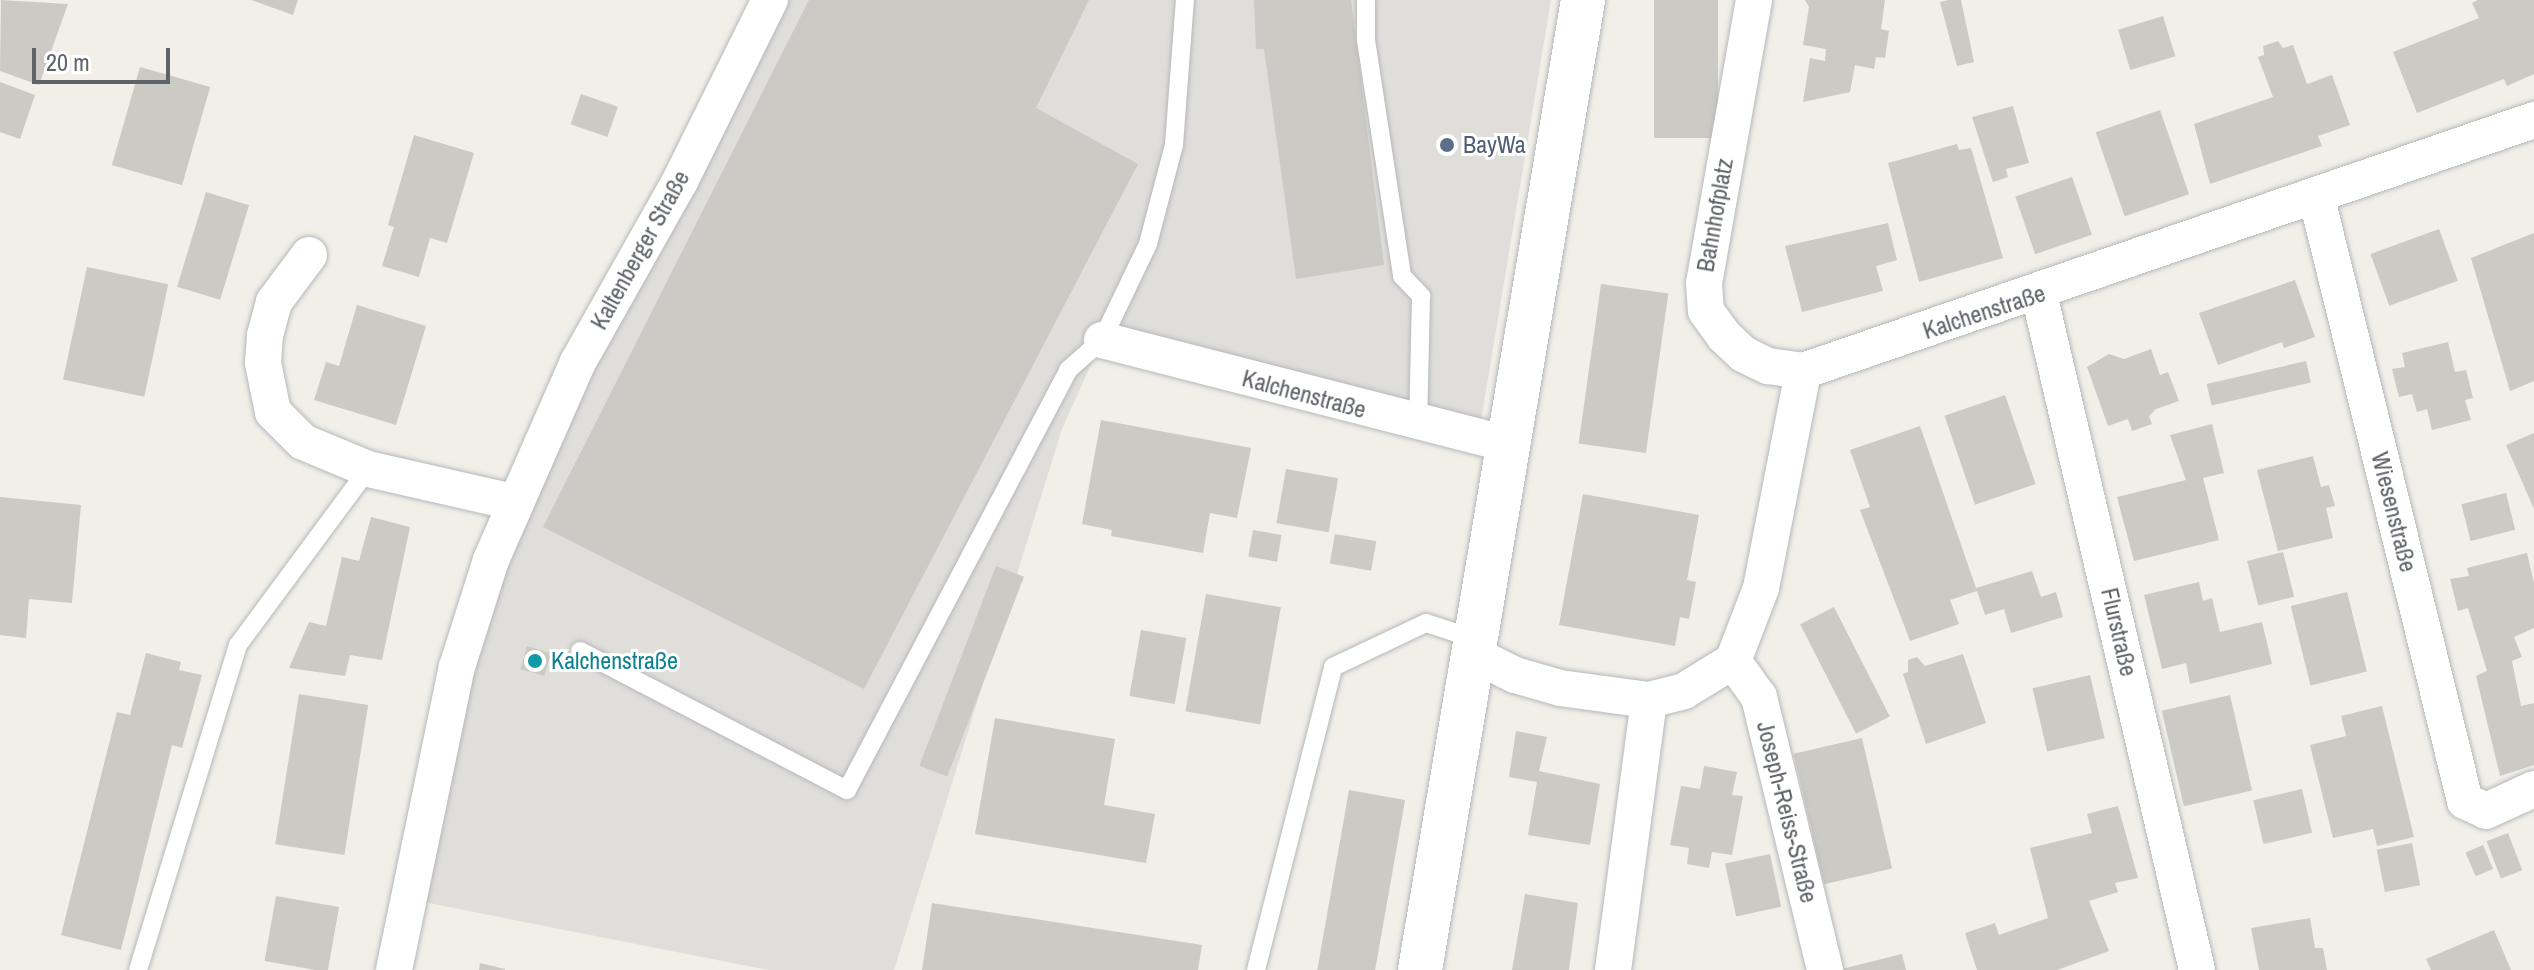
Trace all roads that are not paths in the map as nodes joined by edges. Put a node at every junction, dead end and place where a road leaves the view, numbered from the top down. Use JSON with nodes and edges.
{"nodes":[{"id":1,"x":770,"y":0,"type":"edge"},
{"id":2,"x":1185,"y":0,"type":"edge"},
{"id":3,"x":1366,"y":0,"type":"edge"},
{"id":4,"x":1583,"y":0,"type":"edge"},
{"id":5,"x":1754,"y":0,"type":"edge"},
{"id":6,"x":2534,"y":120,"type":"edge"},
{"id":7,"x":2317,"y":199,"type":"junction"},
{"id":8,"x":309,"y":255,"type":"dead end"},
{"id":9,"x":2039,"y":294,"type":"junction"},
{"id":10,"x":1102,"y":340,"type":"junction"},
{"id":11,"x":1803,"y":371,"type":"junction"},
{"id":12,"x":1418,"y":425,"type":"junction"},
{"id":13,"x":1507,"y":444,"type":"junction"},
{"id":14,"x":368,"y":469,"type":"junction"},
{"id":15,"x":513,"y":502,"type":"junction"},
{"id":16,"x":1474,"y":646,"type":"junction"},
{"id":17,"x":580,"y":651,"type":"dead end"},
{"id":18,"x":1733,"y":661,"type":"junction"},
{"id":19,"x":1649,"y":700,"type":"junction"},
{"id":20,"x":2534,"y":789,"type":"edge"},
{"id":21,"x":138,"y":970,"type":"edge"},
{"id":22,"x":394,"y":970,"type":"edge"},
{"id":23,"x":1256,"y":970,"type":"edge"},
{"id":24,"x":1420,"y":970,"type":"edge"},
{"id":25,"x":1613,"y":970,"type":"edge"},
{"id":26,"x":1825,"y":970,"type":"edge"},
{"id":27,"x":2197,"y":970,"type":"edge"}],
"edges":[{"from":1,"to":15,"type":"street","name":"Kaltenberger Straße"},
{"from":2,"to":10,"type":"lane"},
{"from":3,"to":12,"type":"lane"},
{"from":4,"to":13,"type":"main road"},
{"from":5,"to":11,"type":"street","name":"Bahnhofplatz"},
{"from":6,"to":7,"type":"street","name":"Kalchenstraße"},
{"from":7,"to":9,"type":"street","name":"Kalchenstraße"},
{"from":7,"to":20,"type":"street","name":"Wiesenstraße"},
{"from":8,"to":14,"type":"street"},
{"from":9,"to":11,"type":"street","name":"Kalchenstraße"},
{"from":9,"to":27,"type":"street","name":"Flurstraße"},
{"from":10,"to":12,"type":"street","name":"Kalchenstraße"},
{"from":10,"to":17,"type":"lane"},
{"from":11,"to":18,"type":"street"},
{"from":12,"to":13,"type":"street","name":"Kalchenstraße"},
{"from":13,"to":16,"type":"main road"},
{"from":14,"to":15,"type":"street"},
{"from":14,"to":21,"type":"lane"},
{"from":15,"to":22,"type":"street","name":"Kaltenberger Straße"},
{"from":16,"to":19,"type":"street"},
{"from":16,"to":23,"type":"lane"},
{"from":16,"to":24,"type":"main road"},
{"from":18,"to":19,"type":"street"},
{"from":18,"to":26,"type":"street","name":"Joseph-Reiss-Straße"},
{"from":19,"to":25,"type":"street"}]}
